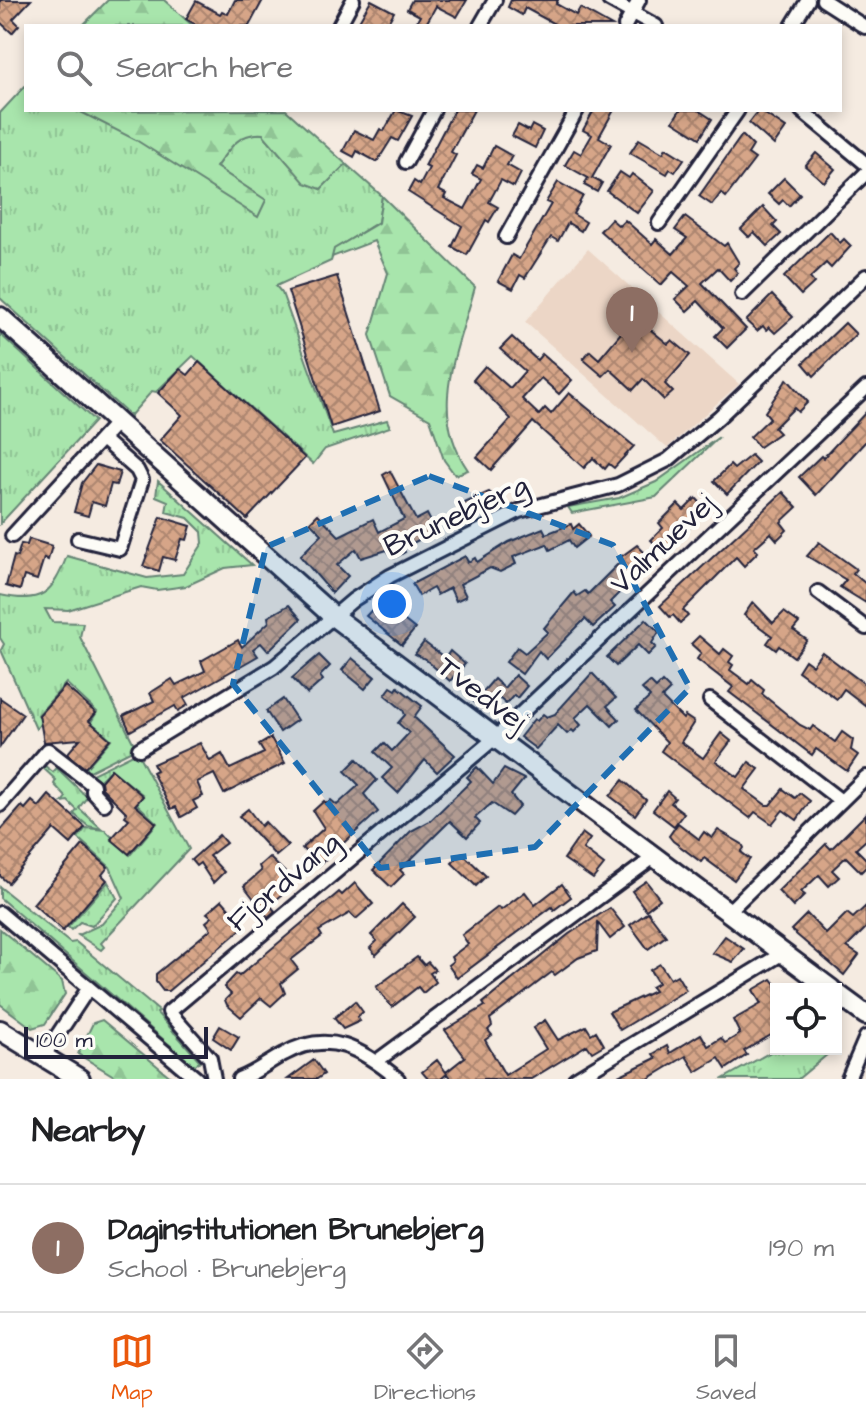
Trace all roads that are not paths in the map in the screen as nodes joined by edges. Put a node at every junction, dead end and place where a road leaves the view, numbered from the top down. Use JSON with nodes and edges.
{"nodes":[{"id":1,"x":353,"y":0,"type":"edge"},
{"id":2,"x":495,"y":0,"type":"edge"},
{"id":3,"x":609,"y":0,"type":"edge"},
{"id":4,"x":639,"y":0,"type":"edge"},
{"id":5,"x":808,"y":0,"type":"edge"},
{"id":6,"x":823,"y":0,"type":"edge"},
{"id":7,"x":632,"y":13,"type":"junction"},
{"id":8,"x":340,"y":24,"type":"edge"},
{"id":9,"x":481,"y":24,"type":"edge"},
{"id":10,"x":626,"y":24,"type":"edge"},
{"id":11,"x":652,"y":24,"type":"edge"},
{"id":12,"x":793,"y":24,"type":"edge"},
{"id":13,"x":865,"y":27,"type":"edge"},
{"id":14,"x":433,"y":112,"type":"edge"},
{"id":15,"x":576,"y":112,"type":"edge"},
{"id":16,"x":737,"y":112,"type":"edge"},
{"id":17,"x":803,"y":112,"type":"edge"},
{"id":18,"x":406,"y":162,"type":"dead end"},
{"id":19,"x":866,"y":164,"type":"edge"},
{"id":20,"x":866,"y":173,"type":"edge"},
{"id":21,"x":659,"y":223,"type":"dead end"},
{"id":22,"x":506,"y":237,"type":"dead end"},
{"id":23,"x":866,"y":276,"type":"edge"},
{"id":24,"x":742,"y":294,"type":"dead end"},
{"id":25,"x":0,"y":317,"type":"edge"},
{"id":26,"x":866,"y":388,"type":"edge"},
{"id":27,"x":117,"y":422,"type":"junction"},
{"id":28,"x":102,"y":439,"type":"junction"},
{"id":29,"x":12,"y":536,"type":"dead end"},
{"id":30,"x":78,"y":539,"type":"dead end"},
{"id":31,"x":818,"y":592,"type":"dead end"},
{"id":32,"x":334,"y":617,"type":"junction"},
{"id":33,"x":866,"y":628,"type":"edge"},
{"id":34,"x":710,"y":700,"type":"dead end"},
{"id":35,"x":495,"y":738,"type":"junction"},
{"id":36,"x":139,"y":749,"type":"dead end"},
{"id":37,"x":866,"y":777,"type":"edge"},
{"id":38,"x":841,"y":801,"type":"junction"},
{"id":39,"x":104,"y":804,"type":"dead end"},
{"id":40,"x":0,"y":805,"type":"edge"},
{"id":41,"x":654,"y":857,"type":"junction"},
{"id":42,"x":728,"y":912,"type":"junction"},
{"id":43,"x":0,"y":913,"type":"edge"},
{"id":44,"x":783,"y":953,"type":"junction"},
{"id":45,"x":823,"y":983,"type":"edge"},
{"id":46,"x":88,"y":989,"type":"junction"},
{"id":47,"x":842,"y":997,"type":"edge"},
{"id":48,"x":866,"y":1015,"type":"edge"},
{"id":49,"x":0,"y":1030,"type":"edge"},
{"id":50,"x":866,"y":1037,"type":"edge"},
{"id":51,"x":43,"y":1057,"type":"junction"},
{"id":52,"x":377,"y":1061,"type":"junction"},
{"id":53,"x":80,"y":1079,"type":"edge"},
{"id":54,"x":197,"y":1079,"type":"edge"},
{"id":55,"x":214,"y":1079,"type":"edge"},
{"id":56,"x":239,"y":1079,"type":"edge"},
{"id":57,"x":398,"y":1079,"type":"edge"},
{"id":58,"x":575,"y":1079,"type":"edge"},
{"id":59,"x":848,"y":1079,"type":"edge"}],
"edges":[{"from":1,"to":8,"type":"street"},
{"from":2,"to":9,"type":"street"},
{"from":3,"to":7,"type":"street"},
{"from":4,"to":7,"type":"street"},
{"from":5,"to":12,"type":"street"},
{"from":6,"to":13,"type":"street"},
{"from":7,"to":10,"type":"street"},
{"from":7,"to":11,"type":"street"},
{"from":14,"to":18,"type":"street"},
{"from":15,"to":22,"type":"street"},
{"from":16,"to":21,"type":"street"},
{"from":17,"to":19,"type":"street"},
{"from":20,"to":24,"type":"street"},
{"from":23,"to":32,"type":"street","name":"Brunebjerg"},
{"from":25,"to":27,"type":"street","name":"Tvedvej"},
{"from":26,"to":35,"type":"street","name":"Valmuevej"},
{"from":27,"to":28,"type":"street"},
{"from":27,"to":32,"type":"street","name":"Tvedvej"},
{"from":28,"to":29,"type":"street"},
{"from":28,"to":30,"type":"street"},
{"from":31,"to":33,"type":"street"},
{"from":32,"to":35,"type":"street","name":"Tvedvej"},
{"from":32,"to":36,"type":"street","name":"Brunebjerg"},
{"from":34,"to":38,"type":"street"},
{"from":35,"to":41,"type":"street","name":"Tvedvej"},
{"from":35,"to":55,"type":"street","name":"Fjordvang"},
{"from":37,"to":38,"type":"street"},
{"from":38,"to":42,"type":"street"},
{"from":39,"to":40,"type":"street"},
{"from":41,"to":42,"type":"street","name":"Tvedvej"},
{"from":41,"to":52,"type":"street"},
{"from":42,"to":44,"type":"street","name":"Tvedvej"},
{"from":43,"to":46,"type":"street"},
{"from":44,"to":45,"type":"street","name":"Tvedvej"},
{"from":44,"to":58,"type":"street"},
{"from":46,"to":51,"type":"street"},
{"from":46,"to":54,"type":"street"},
{"from":47,"to":48,"type":"street"},
{"from":49,"to":51,"type":"street"},
{"from":50,"to":59,"type":"street"},
{"from":51,"to":53,"type":"street"},
{"from":52,"to":56,"type":"street"},
{"from":52,"to":57,"type":"street"}]}
